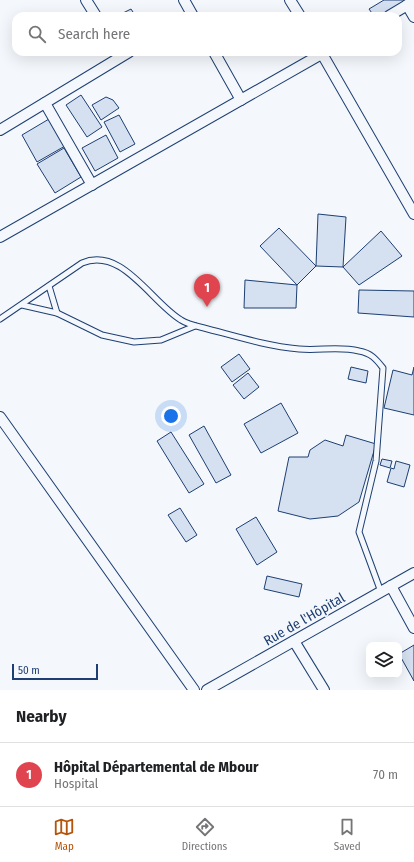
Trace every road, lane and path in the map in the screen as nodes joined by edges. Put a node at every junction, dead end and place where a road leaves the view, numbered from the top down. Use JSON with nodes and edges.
{"nodes":[{"id":1,"x":86,"y":0,"type":"edge"},
{"id":2,"x":184,"y":0,"type":"edge"},
{"id":3,"x":290,"y":0,"type":"edge"},
{"id":4,"x":411,"y":3,"type":"edge"},
{"id":5,"x":94,"y":12,"type":"edge"},
{"id":6,"x":190,"y":12,"type":"edge"},
{"id":7,"x":298,"y":12,"type":"edge"},
{"id":8,"x":395,"y":12,"type":"edge"},
{"id":9,"x":414,"y":17,"type":"edge"},
{"id":10,"x":119,"y":56,"type":"edge"},
{"id":11,"x":216,"y":56,"type":"edge"},
{"id":12,"x":318,"y":56,"type":"edge"},
{"id":13,"x":325,"y":56,"type":"edge"},
{"id":14,"x":241,"y":100,"type":"junction"},
{"id":15,"x":45,"y":103,"type":"junction"},
{"id":16,"x":0,"y":130,"type":"edge"},
{"id":17,"x":92,"y":185,"type":"junction"},
{"id":18,"x":414,"y":214,"type":"edge"},
{"id":19,"x":0,"y":238,"type":"edge"},
{"id":20,"x":49,"y":286,"type":"junction"},
{"id":21,"x":22,"y":305,"type":"junction"},
{"id":22,"x":57,"y":313,"type":"junction"},
{"id":23,"x":0,"y":319,"type":"edge"},
{"id":24,"x":195,"y":326,"type":"junction"},
{"id":25,"x":0,"y":417,"type":"edge"},
{"id":26,"x":414,"y":573,"type":"edge"},
{"id":27,"x":391,"y":586,"type":"junction"},
{"id":28,"x":381,"y":592,"type":"junction"},
{"id":29,"x":414,"y":628,"type":"edge"},
{"id":30,"x":294,"y":641,"type":"junction"},
{"id":31,"x":194,"y":690,"type":"edge"},
{"id":32,"x":207,"y":690,"type":"edge"},
{"id":33,"x":324,"y":690,"type":"edge"}],
"edges":[{"from":1,"to":5,"type":"street"},
{"from":2,"to":6,"type":"street"},
{"from":3,"to":7,"type":"street"},
{"from":4,"to":8,"type":"street"},
{"from":4,"to":9,"type":"street"},
{"from":10,"to":15,"type":"street"},
{"from":11,"to":14,"type":"street"},
{"from":12,"to":14,"type":"street"},
{"from":13,"to":18,"type":"street"},
{"from":14,"to":17,"type":"street"},
{"from":15,"to":16,"type":"street"},
{"from":15,"to":17,"type":"street"},
{"from":17,"to":19,"type":"street"},
{"from":20,"to":21,"type":"lane"},
{"from":20,"to":22,"type":"lane"},
{"from":20,"to":24,"type":"lane"},
{"from":21,"to":22,"type":"lane"},
{"from":21,"to":23,"type":"lane"},
{"from":22,"to":24,"type":"lane"},
{"from":24,"to":28,"type":"lane"},
{"from":25,"to":31,"type":"street"},
{"from":26,"to":27,"type":"street","name":"Rue de l'Hôpital"},
{"from":27,"to":28,"type":"street","name":"Rue de l'Hôpital"},
{"from":27,"to":29,"type":"street"},
{"from":28,"to":30,"type":"street","name":"Rue de l'Hôpital"},
{"from":30,"to":32,"type":"street","name":"Rue de l'Hôpital"},
{"from":30,"to":33,"type":"street"}]}
